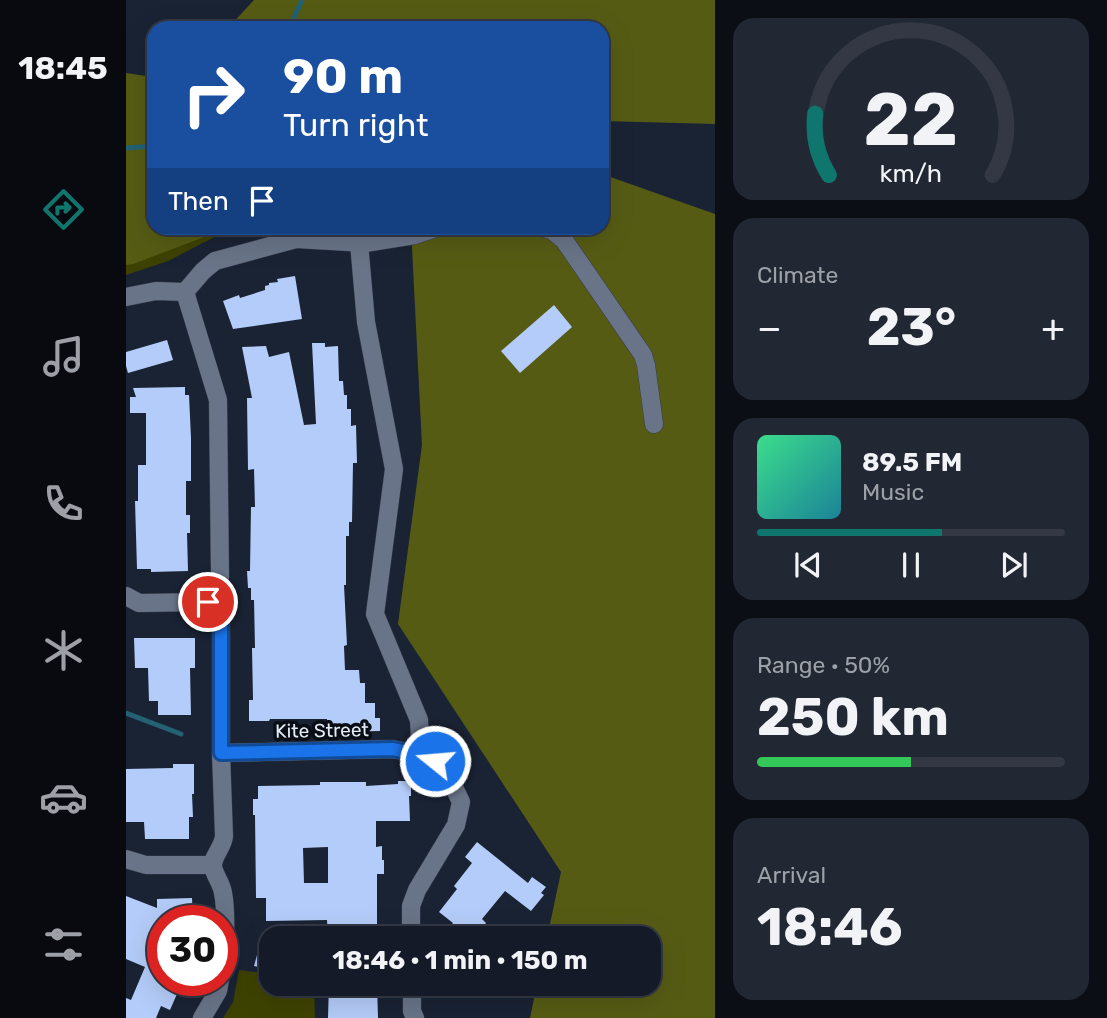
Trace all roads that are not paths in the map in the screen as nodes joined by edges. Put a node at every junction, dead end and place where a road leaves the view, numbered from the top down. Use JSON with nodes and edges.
{"nodes":[{"id":1,"x":418,"y":235,"type":"edge"},
{"id":2,"x":558,"y":235,"type":"edge"},
{"id":3,"x":359,"y":243,"type":"junction"},
{"id":4,"x":185,"y":292,"type":"junction"},
{"id":5,"x":126,"y":297,"type":"edge"},
{"id":6,"x":653,"y":424,"type":"dead end"},
{"id":7,"x":126,"y":596,"type":"edge"},
{"id":8,"x":208,"y":602,"type":"junction"},
{"id":9,"x":221,"y":753,"type":"junction"},
{"id":10,"x":421,"y":756,"type":"junction"},
{"id":11,"x":126,"y":859,"type":"edge"},
{"id":12,"x":213,"y":865,"type":"junction"},
{"id":13,"x":224,"y":905,"type":"edge"},
{"id":14,"x":411,"y":926,"type":"edge"},
{"id":15,"x":215,"y":996,"type":"edge"},
{"id":16,"x":412,"y":996,"type":"edge"},
{"id":17,"x":202,"y":1018,"type":"edge"},
{"id":18,"x":415,"y":1018,"type":"edge"}],
"edges":[{"from":1,"to":3,"type":"street"},
{"from":2,"to":6,"type":"street"},
{"from":3,"to":4,"type":"street"},
{"from":3,"to":10,"type":"street"},
{"from":4,"to":5,"type":"street"},
{"from":4,"to":8,"type":"street"},
{"from":7,"to":8,"type":"street"},
{"from":8,"to":9,"type":"street"},
{"from":9,"to":10,"type":"street","name":"Kite Street"},
{"from":9,"to":12,"type":"street"},
{"from":10,"to":14,"type":"street","name":"Kite Street"},
{"from":11,"to":12,"type":"street"},
{"from":12,"to":13,"type":"street"},
{"from":15,"to":17,"type":"street"},
{"from":16,"to":18,"type":"street"}]}
